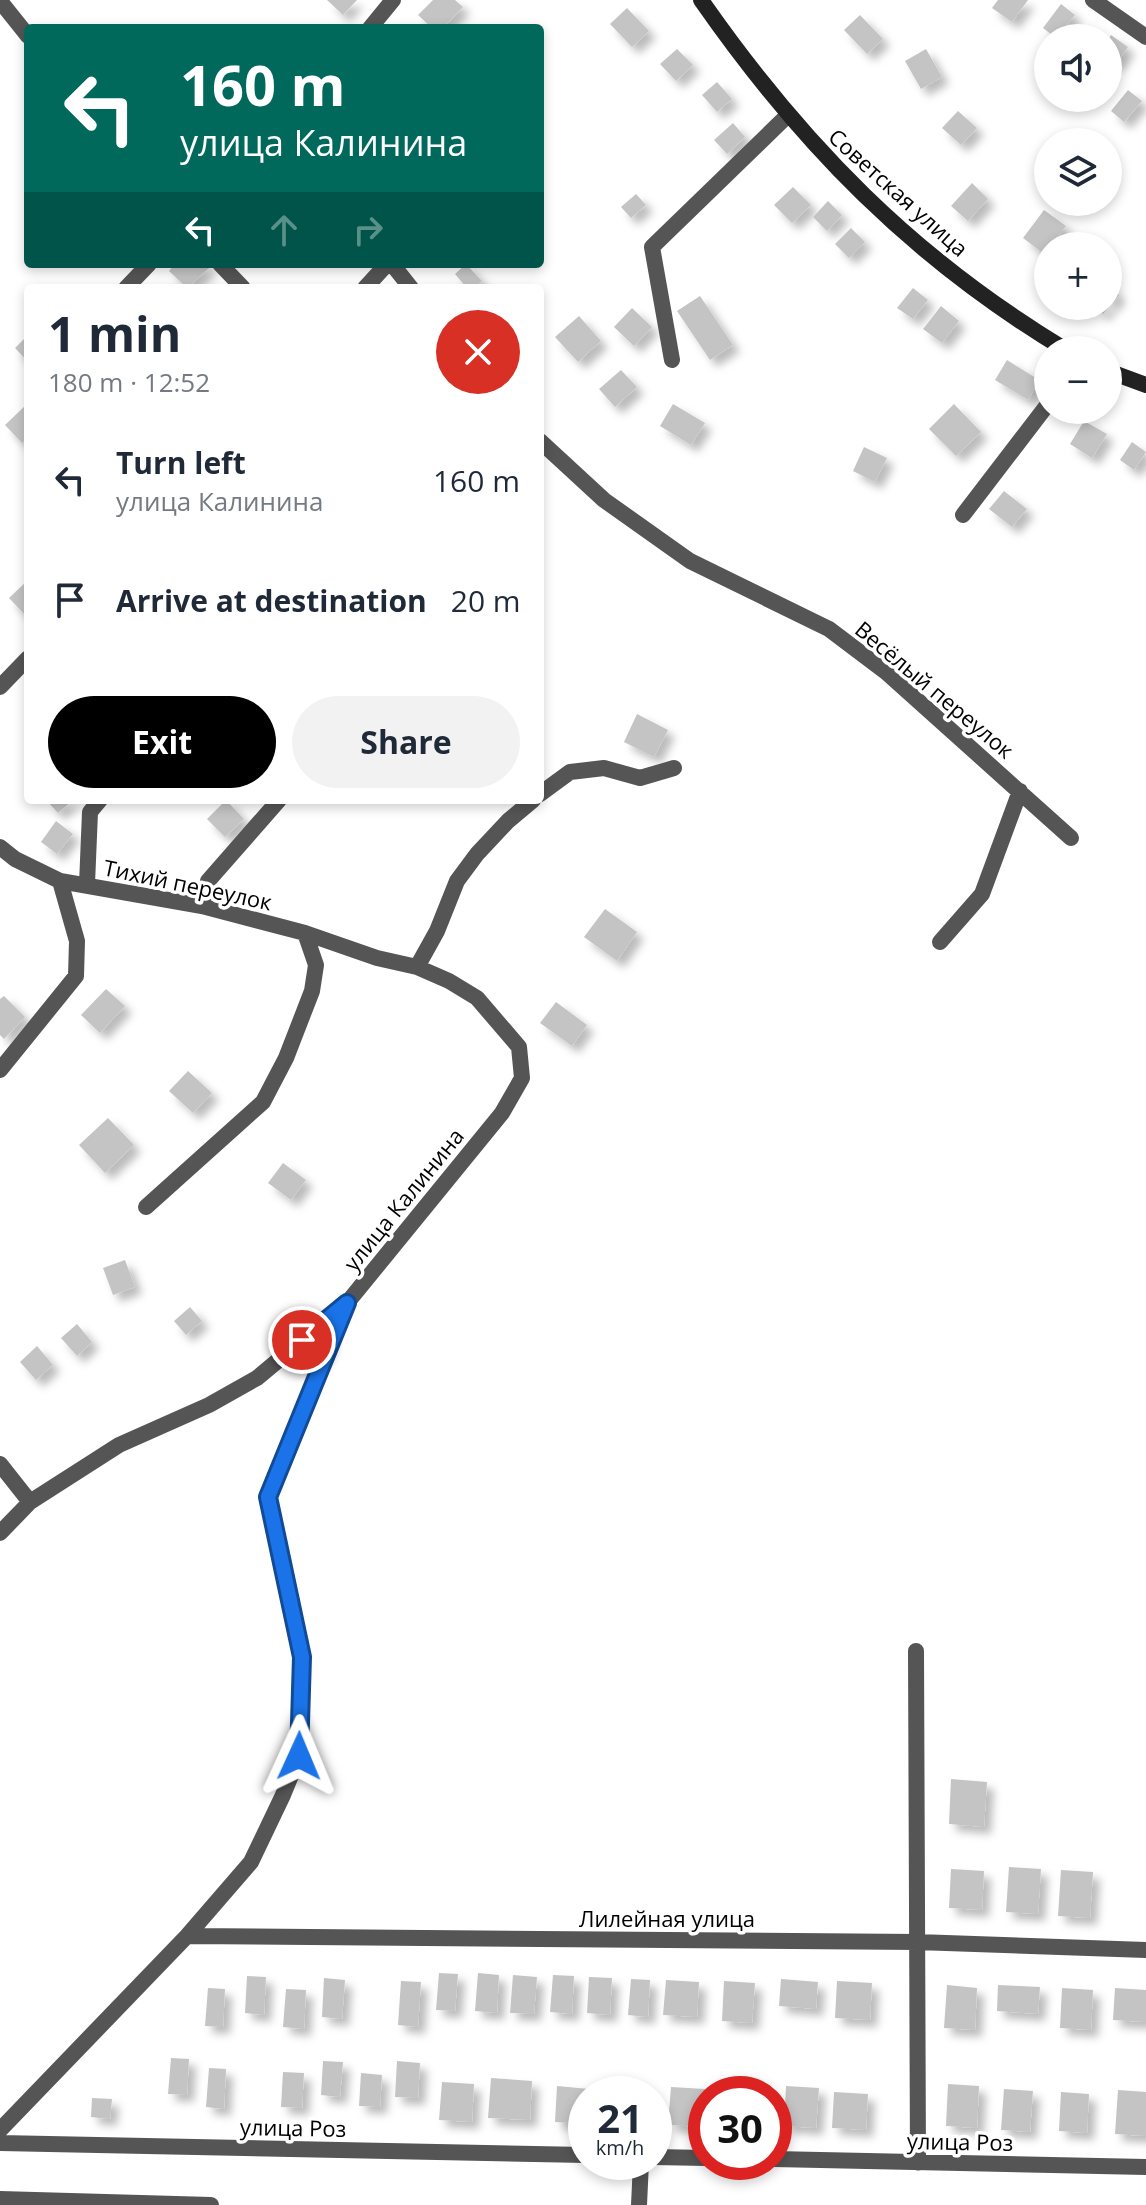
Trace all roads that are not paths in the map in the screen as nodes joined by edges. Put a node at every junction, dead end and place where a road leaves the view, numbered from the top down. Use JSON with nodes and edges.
{"nodes":[{"id":1,"x":393,"y":0,"type":"edge"},
{"id":2,"x":701,"y":0,"type":"edge"},
{"id":3,"x":1093,"y":0,"type":"edge"},
{"id":4,"x":0,"y":1,"type":"edge"},
{"id":5,"x":373,"y":24,"type":"edge"},
{"id":6,"x":24,"y":31,"type":"edge"},
{"id":7,"x":1146,"y":37,"type":"edge"},
{"id":8,"x":788,"y":115,"type":"junction"},
{"id":9,"x":145,"y":268,"type":"edge"},
{"id":10,"x":224,"y":268,"type":"edge"},
{"id":11,"x":386,"y":268,"type":"edge"},
{"id":12,"x":394,"y":268,"type":"edge"},
{"id":13,"x":130,"y":284,"type":"edge"},
{"id":14,"x":239,"y":284,"type":"edge"},
{"id":15,"x":369,"y":284,"type":"edge"},
{"id":16,"x":408,"y":284,"type":"edge"},
{"id":17,"x":1042,"y":336,"type":"edge"},
{"id":18,"x":672,"y":360,"type":"dead end"},
{"id":19,"x":1122,"y":378,"type":"edge"},
{"id":20,"x":1146,"y":385,"type":"edge"},
{"id":21,"x":1034,"y":422,"type":"edge"},
{"id":22,"x":544,"y":445,"type":"edge"},
{"id":23,"x":963,"y":515,"type":"dead end"},
{"id":24,"x":24,"y":662,"type":"edge"},
{"id":25,"x":0,"y":687,"type":"edge"},
{"id":26,"x":674,"y":768,"type":"dead end"},
{"id":27,"x":544,"y":791,"type":"edge"},
{"id":28,"x":1020,"y":791,"type":"junction"},
{"id":29,"x":97,"y":804,"type":"edge"},
{"id":30,"x":275,"y":804,"type":"edge"},
{"id":31,"x":528,"y":804,"type":"edge"},
{"id":32,"x":1071,"y":838,"type":"dead end"},
{"id":33,"x":0,"y":847,"type":"edge"},
{"id":34,"x":60,"y":881,"type":"junction"},
{"id":35,"x":87,"y":884,"type":"junction"},
{"id":36,"x":202,"y":906,"type":"junction"},
{"id":37,"x":305,"y":933,"type":"junction"},
{"id":38,"x":940,"y":942,"type":"dead end"},
{"id":39,"x":417,"y":967,"type":"junction"},
{"id":40,"x":519,"y":1047,"type":"joint"},
{"id":41,"x":0,"y":1070,"type":"edge"},
{"id":42,"x":146,"y":1207,"type":"dead end"},
{"id":43,"x":347,"y":1303,"type":"junction"},
{"id":44,"x":0,"y":1464,"type":"edge"},
{"id":45,"x":30,"y":1502,"type":"junction"},
{"id":46,"x":0,"y":1533,"type":"edge"},
{"id":47,"x":916,"y":1651,"type":"dead end"},
{"id":48,"x":187,"y":1936,"type":"junction"},
{"id":49,"x":917,"y":1942,"type":"junction"},
{"id":50,"x":1146,"y":1950,"type":"edge"},
{"id":51,"x":0,"y":2130,"type":"edge"},
{"id":52,"x":0,"y":2143,"type":"edge"},
{"id":53,"x":568,"y":2155,"type":"edge"},
{"id":54,"x":792,"y":2160,"type":"edge"},
{"id":55,"x":918,"y":2163,"type":"junction"},
{"id":56,"x":1146,"y":2167,"type":"edge"},
{"id":57,"x":640,"y":2180,"type":"edge"},
{"id":58,"x":0,"y":2199,"type":"edge"},
{"id":59,"x":211,"y":2205,"type":"edge"},
{"id":60,"x":639,"y":2205,"type":"edge"}],
"edges":[{"from":1,"to":5,"type":"street"},
{"from":2,"to":8,"type":"main road","name":"Советская улица"},
{"from":3,"to":7,"type":"street"},
{"from":4,"to":6,"type":"street"},
{"from":8,"to":17,"type":"main road","name":"Советская улица"},
{"from":8,"to":18,"type":"street"},
{"from":9,"to":13,"type":"street"},
{"from":10,"to":14,"type":"street"},
{"from":11,"to":15,"type":"street"},
{"from":12,"to":16,"type":"street"},
{"from":19,"to":20,"type":"main road"},
{"from":21,"to":23,"type":"street"},
{"from":22,"to":28,"type":"street","name":"Весёлый переулок"},
{"from":24,"to":25,"type":"street"},
{"from":26,"to":27,"type":"street"},
{"from":28,"to":32,"type":"street","name":"Весёлый переулок"},
{"from":28,"to":38,"type":"street"},
{"from":29,"to":35,"type":"street"},
{"from":30,"to":36,"type":"street"},
{"from":31,"to":39,"type":"street"},
{"from":33,"to":34,"type":"street","name":"Тихий переулок"},
{"from":34,"to":35,"type":"street","name":"Тихий переулок"},
{"from":34,"to":41,"type":"street"},
{"from":35,"to":36,"type":"street","name":"Тихий переулок"},
{"from":36,"to":37,"type":"street","name":"Тихий переулок"},
{"from":37,"to":39,"type":"street","name":"Тихий переулок"},
{"from":37,"to":42,"type":"street"},
{"from":39,"to":40,"type":"street","name":"Тихий переулок"},
{"from":40,"to":43,"type":"street","name":"улица Калинина"},
{"from":43,"to":45,"type":"street","name":"улица Калинина"},
{"from":43,"to":48,"type":"street"},
{"from":44,"to":45,"type":"street"},
{"from":45,"to":46,"type":"street","name":"улица Калинина"},
{"from":47,"to":49,"type":"street"},
{"from":48,"to":49,"type":"street","name":"Лилейная улица"},
{"from":48,"to":51,"type":"street"},
{"from":49,"to":50,"type":"street","name":"Лилейная улица"},
{"from":49,"to":55,"type":"street"},
{"from":52,"to":53,"type":"street","name":"улица Роз"},
{"from":54,"to":55,"type":"street","name":"улица Роз"},
{"from":55,"to":56,"type":"street","name":"улица Роз"},
{"from":57,"to":60,"type":"street"},
{"from":58,"to":59,"type":"street"}]}
